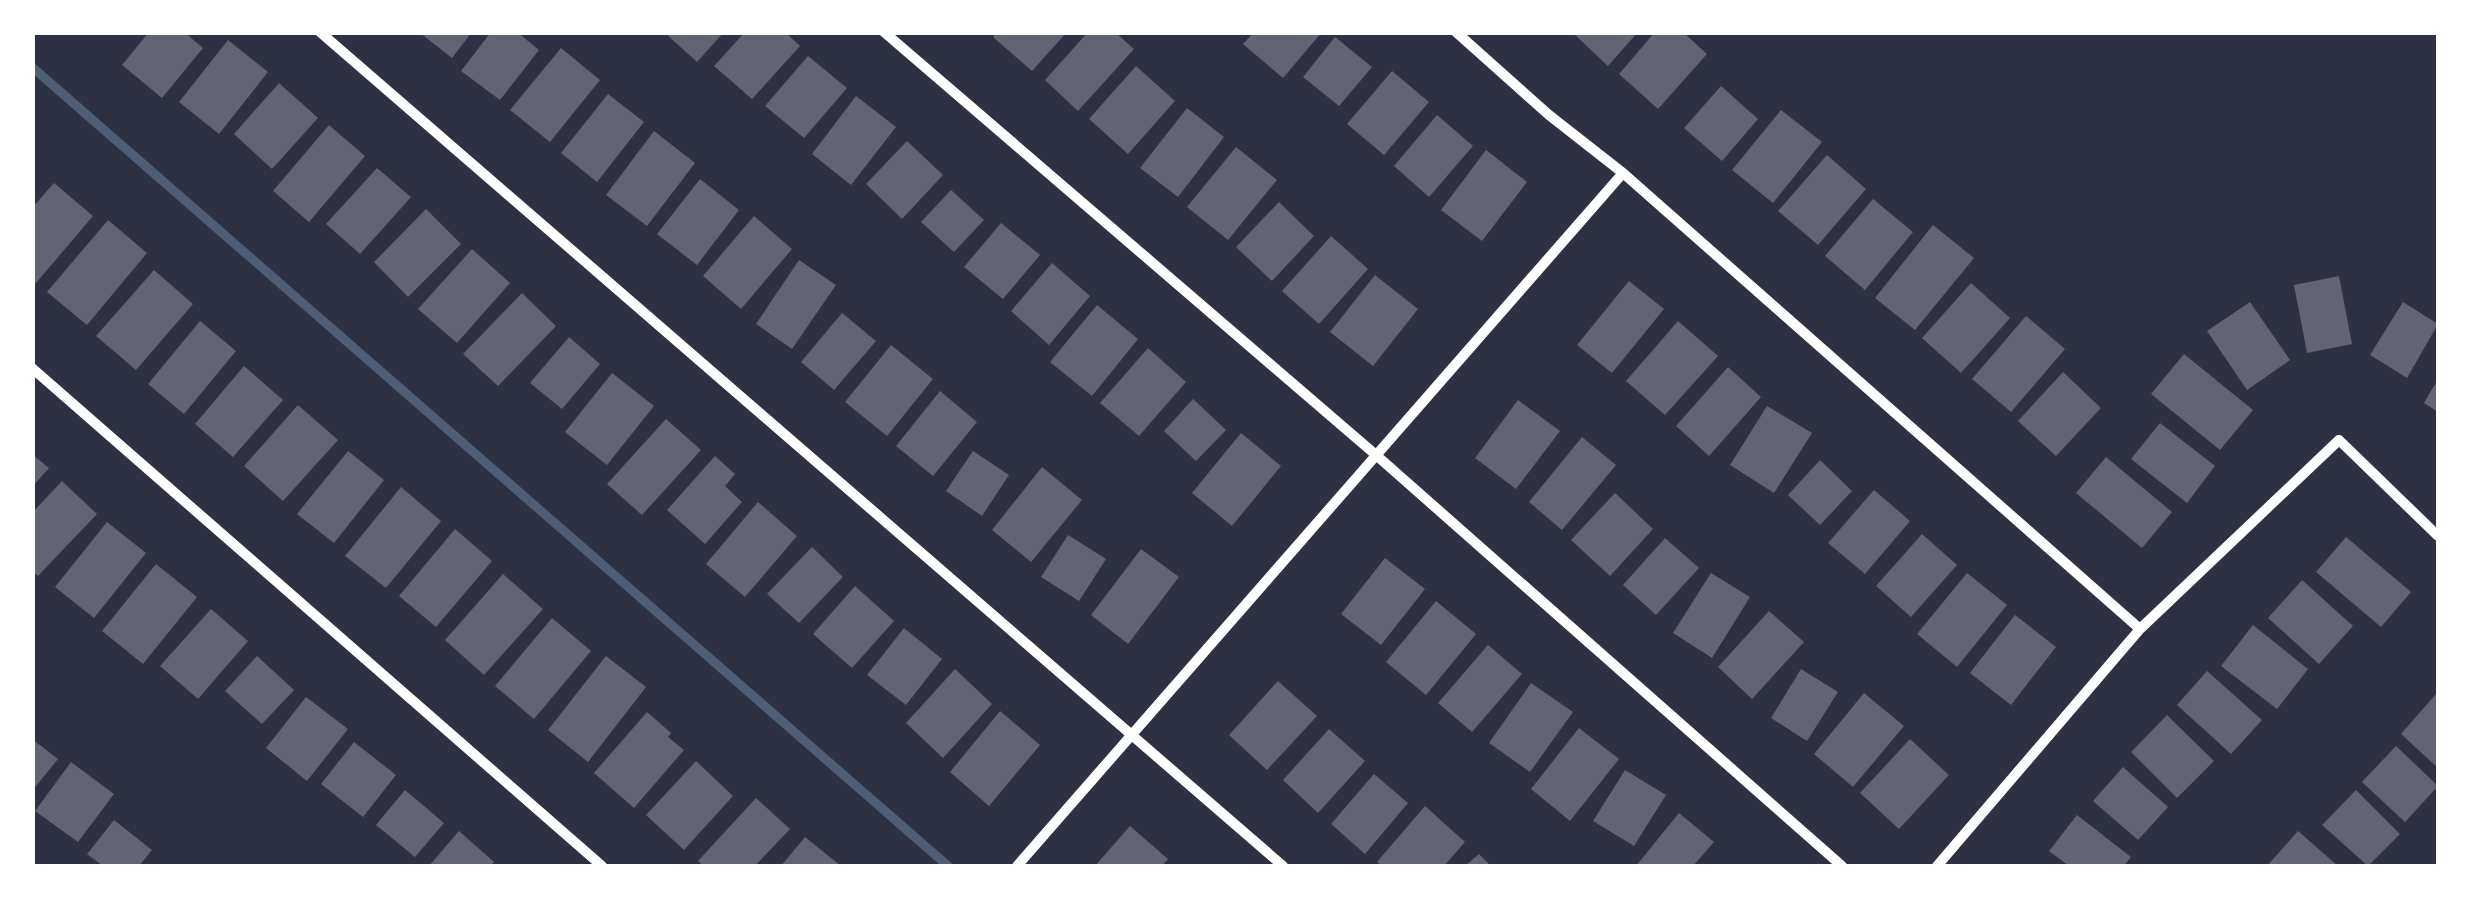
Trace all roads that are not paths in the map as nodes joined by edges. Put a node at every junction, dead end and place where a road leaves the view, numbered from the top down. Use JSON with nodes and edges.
{"nodes":[{"id":1,"x":320,"y":32,"type":"edge"},
{"id":2,"x":884,"y":32,"type":"edge"},
{"id":3,"x":1456,"y":32,"type":"edge"},
{"id":4,"x":1623,"y":173,"type":"junction"},
{"id":5,"x":32,"y":368,"type":"edge"},
{"id":6,"x":1376,"y":455,"type":"junction"},
{"id":7,"x":2438,"y":536,"type":"edge"},
{"id":8,"x":2140,"y":629,"type":"junction"},
{"id":9,"x":1132,"y":734,"type":"junction"},
{"id":10,"x":602,"y":866,"type":"edge"},
{"id":11,"x":1017,"y":866,"type":"edge"},
{"id":12,"x":1283,"y":866,"type":"edge"},
{"id":13,"x":1842,"y":866,"type":"edge"},
{"id":14,"x":1937,"y":866,"type":"edge"}],
"edges":[{"from":1,"to":9,"type":"street"},
{"from":2,"to":6,"type":"street"},
{"from":3,"to":4,"type":"street"},
{"from":4,"to":6,"type":"street"},
{"from":4,"to":8,"type":"street"},
{"from":5,"to":10,"type":"street"},
{"from":6,"to":9,"type":"street"},
{"from":6,"to":13,"type":"street"},
{"from":7,"to":8,"type":"street"},
{"from":8,"to":14,"type":"street"},
{"from":9,"to":11,"type":"street"},
{"from":9,"to":12,"type":"street"}]}
